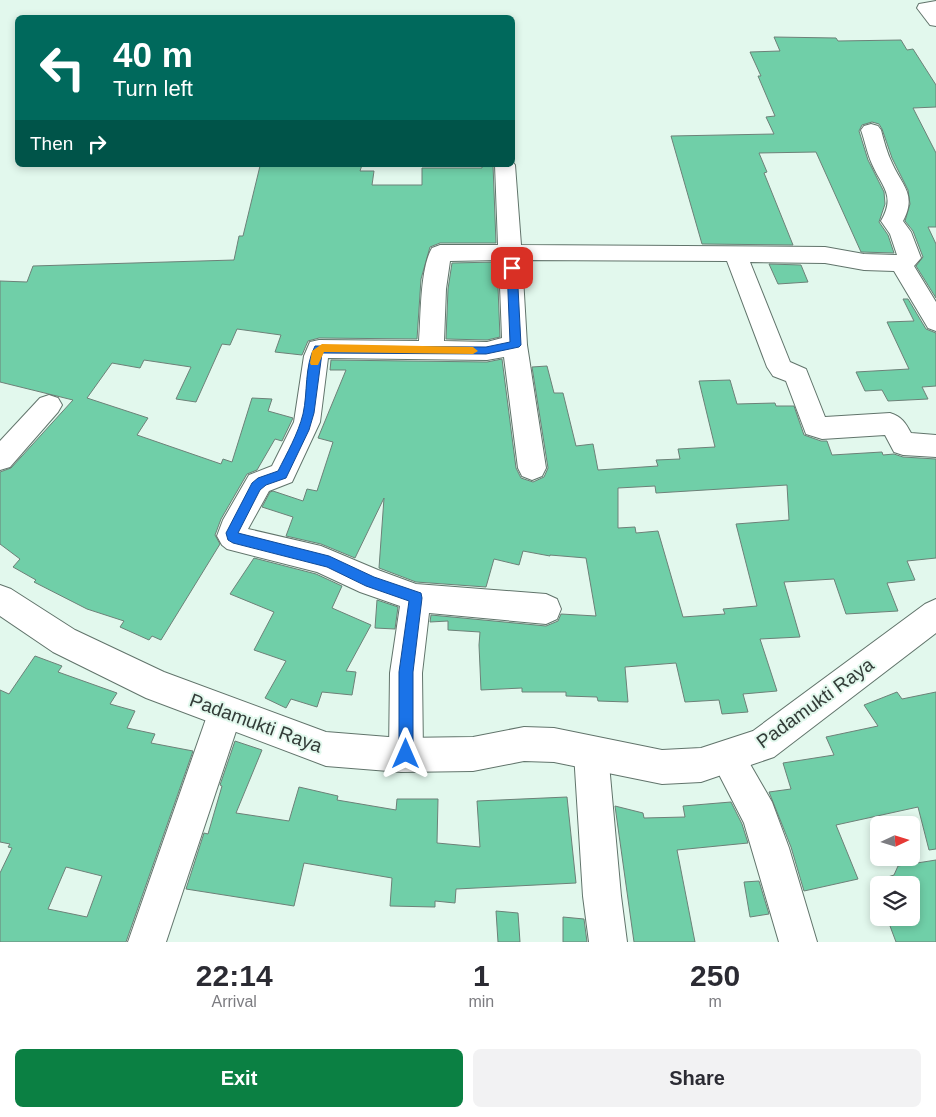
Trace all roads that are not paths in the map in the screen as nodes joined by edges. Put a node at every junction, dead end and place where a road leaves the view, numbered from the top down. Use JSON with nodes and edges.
{"nodes":[{"id":1,"x":936,"y":6,"type":"edge"},
{"id":2,"x":936,"y":21,"type":"edge"},
{"id":3,"x":871,"y":130,"type":"dead end"},
{"id":4,"x":505,"y":167,"type":"edge"},
{"id":5,"x":511,"y":253,"type":"junction"},
{"id":6,"x":736,"y":255,"type":"junction"},
{"id":7,"x":901,"y":263,"type":"junction"},
{"id":8,"x":936,"y":322,"type":"edge"},
{"id":9,"x":516,"y":345,"type":"junction"},
{"id":10,"x":431,"y":351,"type":"junction"},
{"id":11,"x":49,"y":405,"type":"dead end"},
{"id":12,"x":936,"y":446,"type":"edge"},
{"id":13,"x":0,"y":459,"type":"edge"},
{"id":14,"x":532,"y":468,"type":"dead end"},
{"id":15,"x":416,"y":598,"type":"junction"},
{"id":16,"x":0,"y":599,"type":"edge"},
{"id":17,"x":546,"y":609,"type":"dead end"},
{"id":18,"x":936,"y":614,"type":"edge"},
{"id":19,"x":225,"y":713,"type":"junction"},
{"id":20,"x":591,"y":753,"type":"junction"},
{"id":21,"x":406,"y":754,"type":"junction"},
{"id":22,"x":727,"y":757,"type":"junction"},
{"id":23,"x":147,"y":942,"type":"edge"},
{"id":24,"x":608,"y":942,"type":"edge"},
{"id":25,"x":798,"y":942,"type":"edge"}],
"edges":[{"from":1,"to":2,"type":"street"},
{"from":3,"to":7,"type":"street"},
{"from":4,"to":5,"type":"street"},
{"from":5,"to":6,"type":"street"},
{"from":5,"to":9,"type":"street"},
{"from":5,"to":10,"type":"street"},
{"from":6,"to":7,"type":"street"},
{"from":6,"to":12,"type":"street"},
{"from":7,"to":8,"type":"street"},
{"from":9,"to":10,"type":"street"},
{"from":9,"to":14,"type":"street"},
{"from":10,"to":15,"type":"street"},
{"from":11,"to":13,"type":"street"},
{"from":15,"to":17,"type":"street"},
{"from":15,"to":21,"type":"street"},
{"from":16,"to":19,"type":"street","name":"Padamukti Raya"},
{"from":18,"to":22,"type":"street","name":"Padamukti Raya"},
{"from":19,"to":21,"type":"street","name":"Padamukti Raya"},
{"from":19,"to":23,"type":"street"},
{"from":20,"to":21,"type":"street","name":"Padamukti Raya"},
{"from":20,"to":22,"type":"street","name":"Padamukti Raya"},
{"from":20,"to":24,"type":"street"},
{"from":22,"to":25,"type":"street"}]}
